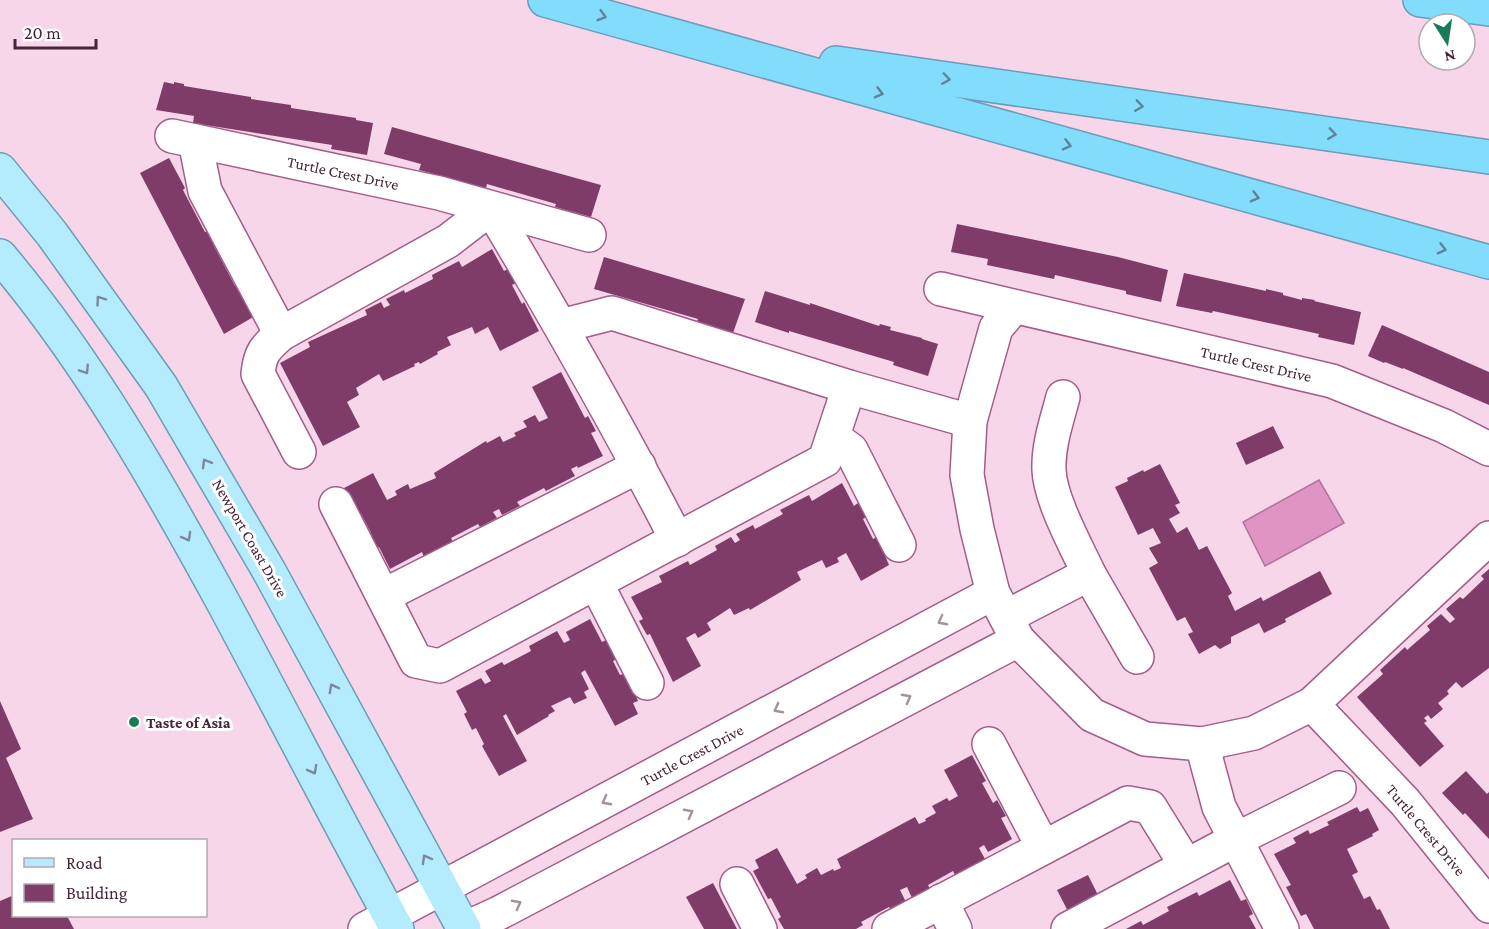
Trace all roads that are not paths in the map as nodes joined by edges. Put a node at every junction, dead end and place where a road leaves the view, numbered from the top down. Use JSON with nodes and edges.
{"nodes":[{"id":1,"x":545,"y":0,"type":"edge"},
{"id":2,"x":1420,"y":0,"type":"edge"},
{"id":3,"x":1489,"y":9,"type":"edge"},
{"id":4,"x":701,"y":44,"type":"junction"},
{"id":5,"x":1489,"y":157,"type":"edge"},
{"id":6,"x":0,"y":170,"type":"edge"},
{"id":7,"x":491,"y":208,"type":"junction"},
{"id":8,"x":589,"y":235,"type":"dead end"},
{"id":9,"x":0,"y":256,"type":"edge"},
{"id":10,"x":1489,"y":262,"type":"edge"},
{"id":11,"x":941,"y":289,"type":"dead end"},
{"id":12,"x":1014,"y":307,"type":"junction"},
{"id":13,"x":561,"y":326,"type":"junction"},
{"id":14,"x":281,"y":334,"type":"junction"},
{"id":15,"x":849,"y":387,"type":"junction"},
{"id":16,"x":1063,"y":397,"type":"dead end"},
{"id":17,"x":970,"y":421,"type":"junction"},
{"id":18,"x":833,"y":437,"type":"junction"},
{"id":19,"x":1489,"y":449,"type":"edge"},
{"id":20,"x":299,"y":452,"type":"dead end"},
{"id":21,"x":639,"y":466,"type":"junction"},
{"id":22,"x":336,"y":504,"type":"dead end"},
{"id":23,"x":1489,"y":538,"type":"edge"},
{"id":24,"x":677,"y":540,"type":"junction"},
{"id":25,"x":899,"y":545,"type":"dead end"},
{"id":26,"x":1089,"y":574,"type":"junction"},
{"id":27,"x":596,"y":583,"type":"junction"},
{"id":28,"x":383,"y":596,"type":"junction"},
{"id":29,"x":1006,"y":617,"type":"junction"},
{"id":30,"x":1137,"y":657,"type":"dead end"},
{"id":31,"x":829,"y":681,"type":"junction"},
{"id":32,"x":646,"y":683,"type":"dead end"},
{"id":33,"x":1312,"y":704,"type":"junction"},
{"id":34,"x":855,"y":726,"type":"junction"},
{"id":35,"x":988,"y":744,"type":"dead end"},
{"id":36,"x":1202,"y":744,"type":"junction"},
{"id":37,"x":1339,"y":788,"type":"dead end"},
{"id":38,"x":1235,"y":840,"type":"junction"},
{"id":39,"x":1042,"y":847,"type":"junction"},
{"id":40,"x":1186,"y":865,"type":"junction"},
{"id":41,"x":737,"y":884,"type":"dead end"},
{"id":42,"x":442,"y":889,"type":"junction"},
{"id":43,"x":1489,"y":906,"type":"edge"},
{"id":44,"x":948,"y":915,"type":"edge"},
{"id":45,"x":384,"y":925,"type":"edge"},
{"id":46,"x":464,"y":929,"type":"edge"},
{"id":47,"x":760,"y":929,"type":"edge"},
{"id":48,"x":889,"y":929,"type":"edge"},
{"id":49,"x":1068,"y":929,"type":"edge"},
{"id":50,"x":1282,"y":929,"type":"edge"}],
"edges":[{"from":1,"to":4,"type":"highway","one_way":true},
{"from":2,"to":3,"type":"highway"},
{"from":4,"to":5,"type":"highway","one_way":true},
{"from":4,"to":10,"type":"highway","one_way":true},
{"from":42,"to":6,"type":"main road","name":"Newport Coast Drive","one_way":true},
{"from":7,"to":8,"type":"street","name":"Turtle Crest Drive"},
{"from":7,"to":13,"type":"street"},
{"from":7,"to":14,"type":"street"},
{"from":7,"to":14,"type":"street","name":"Turtle Crest Drive"},
{"from":9,"to":45,"type":"main road","one_way":true},
{"from":11,"to":12,"type":"street","name":"Turtle Crest Drive"},
{"from":12,"to":17,"type":"street"},
{"from":12,"to":19,"type":"street","name":"Turtle Crest Drive"},
{"from":13,"to":15,"type":"street"},
{"from":13,"to":21,"type":"street"},
{"from":14,"to":20,"type":"street"},
{"from":15,"to":17,"type":"street"},
{"from":15,"to":18,"type":"street"},
{"from":16,"to":26,"type":"street"},
{"from":17,"to":29,"type":"street"},
{"from":18,"to":24,"type":"street"},
{"from":18,"to":25,"type":"street"},
{"from":21,"to":24,"type":"street"},
{"from":21,"to":28,"type":"street"},
{"from":22,"to":28,"type":"street"},
{"from":23,"to":33,"type":"street"},
{"from":24,"to":27,"type":"street"},
{"from":26,"to":29,"type":"street"},
{"from":26,"to":30,"type":"street"},
{"from":27,"to":28,"type":"street"},
{"from":27,"to":32,"type":"street"},
{"from":29,"to":31,"type":"street","name":"Turtle Crest Drive","one_way":true},
{"from":34,"to":29,"type":"street","one_way":true},
{"from":29,"to":36,"type":"street"},
{"from":31,"to":34,"type":"street"},
{"from":31,"to":42,"type":"street","name":"Turtle Crest Drive","one_way":true},
{"from":33,"to":36,"type":"street"},
{"from":33,"to":43,"type":"street","name":"Turtle Crest Drive"},
{"from":46,"to":34,"type":"street","one_way":true},
{"from":35,"to":39,"type":"street"},
{"from":36,"to":38,"type":"street"},
{"from":37,"to":38,"type":"street"},
{"from":38,"to":40,"type":"street"},
{"from":38,"to":50,"type":"street"},
{"from":39,"to":40,"type":"street"},
{"from":39,"to":44,"type":"street"},
{"from":40,"to":49,"type":"street"},
{"from":41,"to":47,"type":"street"},
{"from":42,"to":45,"type":"street","name":"Turtle Crest Drive"},
{"from":42,"to":46,"type":"main road","name":"Newport Coast Drive"},
{"from":44,"to":48,"type":"street"}]}
